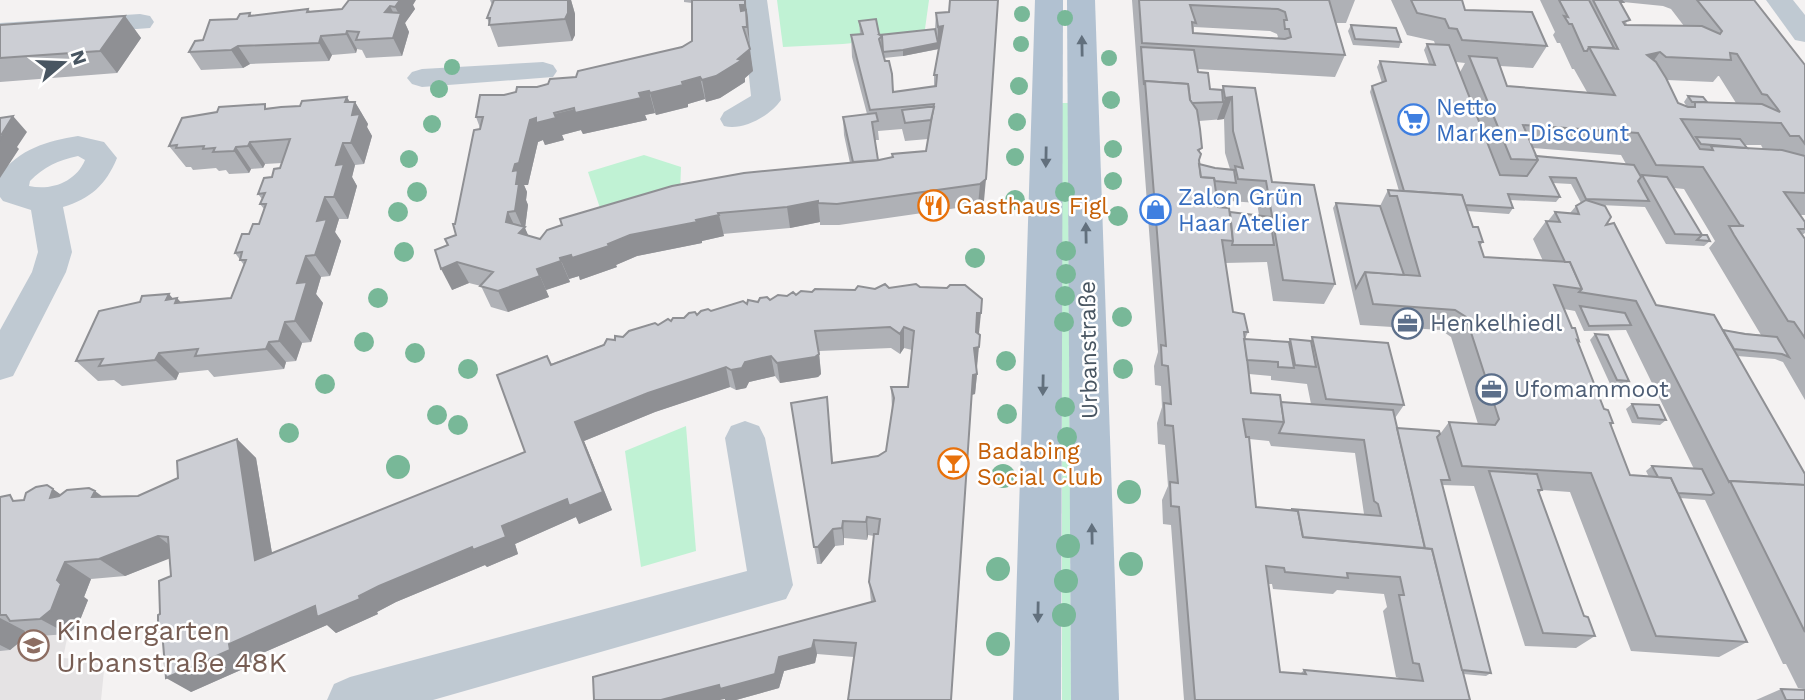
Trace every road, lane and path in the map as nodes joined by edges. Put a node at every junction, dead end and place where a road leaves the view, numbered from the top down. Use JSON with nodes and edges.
{"nodes":[{"id":1,"x":754,"y":0,"type":"edge"},
{"id":2,"x":1049,"y":0,"type":"edge"},
{"id":3,"x":1081,"y":0,"type":"edge"},
{"id":4,"x":1779,"y":0,"type":"edge"},
{"id":5,"x":140,"y":22,"type":"dead end"},
{"id":6,"x":0,"y":31,"type":"edge"},
{"id":7,"x":1805,"y":34,"type":"edge"},
{"id":8,"x":543,"y":71,"type":"dead end"},
{"id":9,"x":422,"y":78,"type":"dead end"},
{"id":10,"x":1065,"y":90,"type":"junction"},
{"id":11,"x":735,"y":120,"type":"dead end"},
{"id":12,"x":45,"y":200,"type":"dead end"},
{"id":13,"x":0,"y":365,"type":"edge"},
{"id":14,"x":745,"y":438,"type":"dead end"},
{"id":15,"x":350,"y":700,"type":"edge"},
{"id":16,"x":1037,"y":700,"type":"edge"},
{"id":17,"x":1095,"y":700,"type":"edge"}],
"edges":[{"from":1,"to":11,"type":"street"},
{"from":2,"to":10,"type":"main road","name":"Urbanstraße"},
{"from":10,"to":3,"type":"main road","name":"Urbanstraße","one_way":true},
{"from":4,"to":7,"type":"street"},
{"from":5,"to":6,"type":"street"},
{"from":8,"to":9,"type":"street"},
{"from":10,"to":16,"type":"main road","name":"Urbanstraße","one_way":true},
{"from":17,"to":10,"type":"main road","name":"Urbanstraße","one_way":true},
{"from":12,"to":13,"type":"street"},
{"from":14,"to":15,"type":"street"}]}
